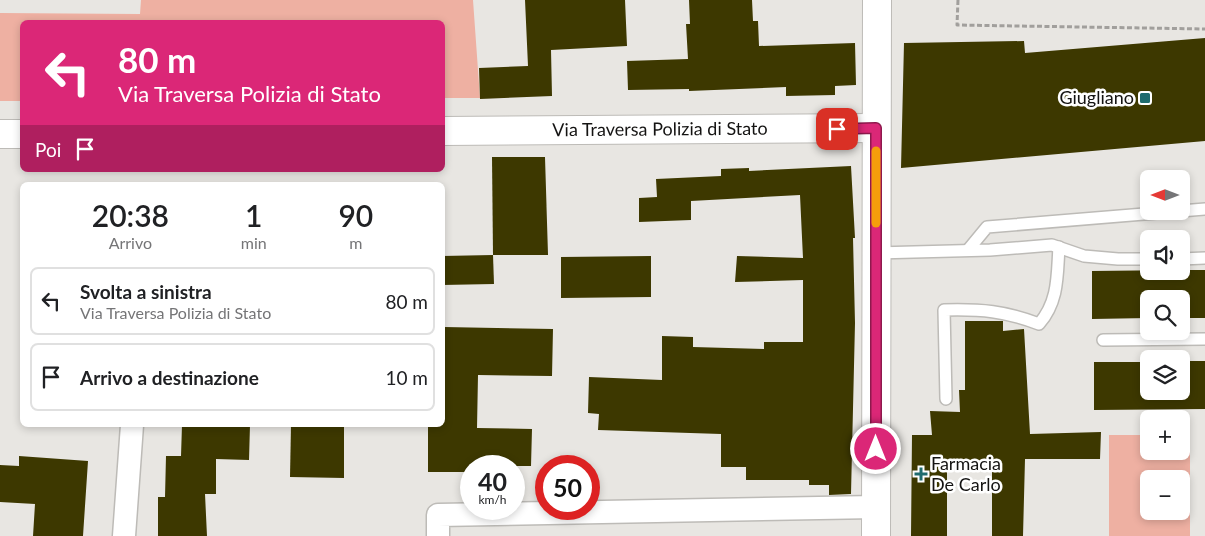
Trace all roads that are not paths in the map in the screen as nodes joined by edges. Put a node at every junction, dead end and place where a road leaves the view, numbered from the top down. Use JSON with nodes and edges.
{"nodes":[{"id":1,"x":877,"y":0,"type":"edge"},
{"id":2,"x":876,"y":128,"type":"junction"},
{"id":3,"x":445,"y":132,"type":"edge"},
{"id":4,"x":0,"y":134,"type":"edge"},
{"id":5,"x":20,"y":134,"type":"edge"},
{"id":6,"x":1205,"y":209,"type":"edge"},
{"id":7,"x":1059,"y":247,"type":"junction"},
{"id":8,"x":968,"y":250,"type":"junction"},
{"id":9,"x":876,"y":253,"type":"junction"},
{"id":10,"x":1205,"y":258,"type":"edge"},
{"id":11,"x":1140,"y":259,"type":"edge"},
{"id":12,"x":1190,"y":259,"type":"edge"},
{"id":13,"x":1205,"y":339,"type":"edge"},
{"id":14,"x":1102,"y":340,"type":"dead end"},
{"id":15,"x":946,"y":399,"type":"dead end"},
{"id":16,"x":132,"y":427,"type":"edge"},
{"id":17,"x":876,"y":507,"type":"junction"},
{"id":18,"x":124,"y":536,"type":"edge"},
{"id":19,"x":438,"y":536,"type":"edge"},
{"id":20,"x":876,"y":536,"type":"edge"}],
"edges":[{"from":1,"to":2,"type":"main road"},
{"from":2,"to":3,"type":"main road","name":"Via Traversa Polizia di Stato"},
{"from":2,"to":9,"type":"main road"},
{"from":4,"to":5,"type":"main road"},
{"from":6,"to":8,"type":"lane"},
{"from":7,"to":8,"type":"lane"},
{"from":7,"to":11,"type":"lane"},
{"from":7,"to":15,"type":"lane"},
{"from":8,"to":9,"type":"lane"},
{"from":9,"to":17,"type":"main road"},
{"from":10,"to":12,"type":"lane"},
{"from":13,"to":14,"type":"lane"},
{"from":16,"to":18,"type":"street"},
{"from":17,"to":19,"type":"street"},
{"from":17,"to":20,"type":"main road"}]}
